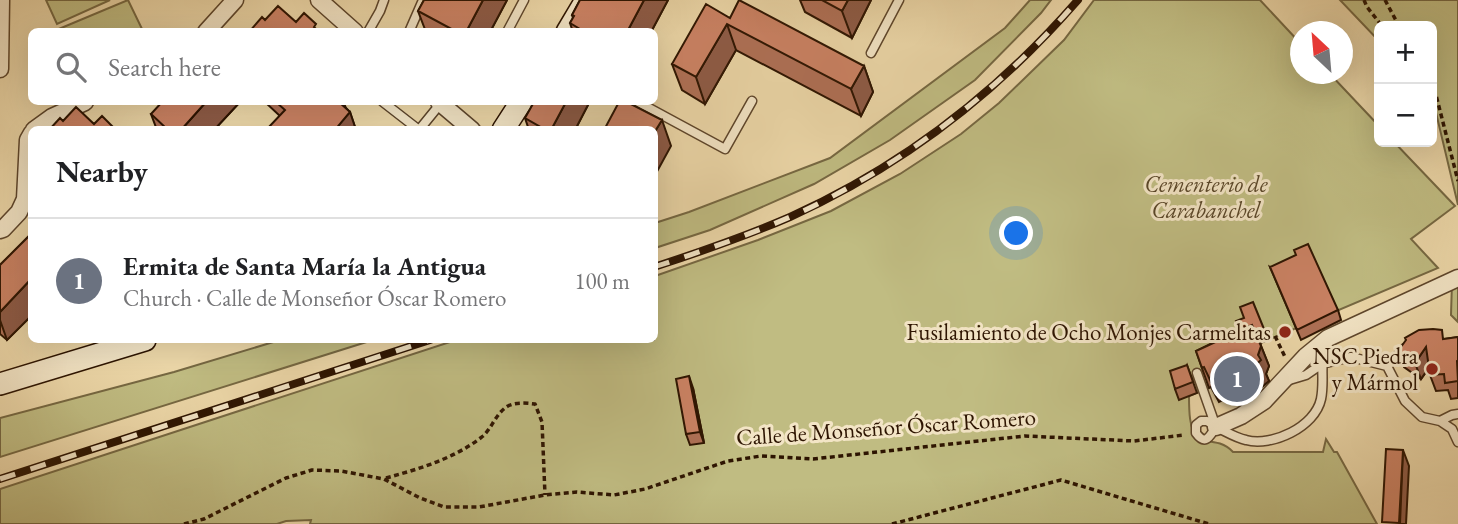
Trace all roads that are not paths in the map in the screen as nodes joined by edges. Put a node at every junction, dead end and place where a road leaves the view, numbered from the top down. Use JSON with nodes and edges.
{"nodes":[{"id":1,"x":1,"y":0,"type":"edge"},
{"id":2,"x":236,"y":0,"type":"edge"},
{"id":3,"x":319,"y":0,"type":"edge"},
{"id":4,"x":384,"y":0,"type":"edge"},
{"id":5,"x":423,"y":0,"type":"edge"},
{"id":6,"x":524,"y":0,"type":"edge"},
{"id":7,"x":586,"y":0,"type":"edge"},
{"id":8,"x":900,"y":0,"type":"edge"},
{"id":9,"x":210,"y":28,"type":"edge"},
{"id":10,"x":350,"y":28,"type":"edge"},
{"id":11,"x":370,"y":28,"type":"edge"},
{"id":12,"x":411,"y":28,"type":"edge"},
{"id":13,"x":509,"y":28,"type":"edge"},
{"id":14,"x":569,"y":28,"type":"edge"},
{"id":15,"x":871,"y":52,"type":"dead end"},
{"id":16,"x":0,"y":69,"type":"edge"},
{"id":17,"x":752,"y":101,"type":"dead end"},
{"id":18,"x":78,"y":105,"type":"edge"},
{"id":19,"x":387,"y":105,"type":"edge"},
{"id":20,"x":438,"y":105,"type":"edge"},
{"id":21,"x":443,"y":105,"type":"edge"},
{"id":22,"x":515,"y":105,"type":"edge"},
{"id":23,"x":644,"y":105,"type":"edge"},
{"id":24,"x":39,"y":126,"type":"edge"},
{"id":25,"x":414,"y":126,"type":"edge"},
{"id":26,"x":422,"y":126,"type":"edge"},
{"id":27,"x":467,"y":126,"type":"edge"},
{"id":28,"x":505,"y":126,"type":"edge"},
{"id":29,"x":28,"y":140,"type":"edge"},
{"id":30,"x":0,"y":230,"type":"edge"},
{"id":31,"x":1458,"y":278,"type":"edge"},
{"id":32,"x":1328,"y":338,"type":"junction"},
{"id":33,"x":1417,"y":342,"type":"edge"},
{"id":34,"x":135,"y":343,"type":"edge"},
{"id":35,"x":1322,"y":364,"type":"junction"},
{"id":36,"x":1387,"y":366,"type":"junction"},
{"id":37,"x":1197,"y":373,"type":"edge"},
{"id":38,"x":1283,"y":382,"type":"junction"},
{"id":39,"x":0,"y":384,"type":"edge"},
{"id":40,"x":1458,"y":414,"type":"edge"},
{"id":41,"x":1440,"y":421,"type":"junction"},
{"id":42,"x":1216,"y":426,"type":"junction"},
{"id":43,"x":1458,"y":442,"type":"edge"}],
"edges":[{"from":1,"to":16,"type":"street"},
{"from":2,"to":9,"type":"street"},
{"from":3,"to":10,"type":"street"},
{"from":4,"to":11,"type":"lane"},
{"from":5,"to":12,"type":"lane"},
{"from":6,"to":13,"type":"lane"},
{"from":7,"to":14,"type":"street"},
{"from":8,"to":15,"type":"lane"},
{"from":17,"to":23,"type":"lane"},
{"from":18,"to":24,"type":"street"},
{"from":19,"to":25,"type":"lane"},
{"from":20,"to":26,"type":"lane"},
{"from":21,"to":27,"type":"street"},
{"from":22,"to":28,"type":"street"},
{"from":29,"to":30,"type":"street"},
{"from":31,"to":32,"type":"street"},
{"from":32,"to":35,"type":"lane"},
{"from":32,"to":38,"type":"street"},
{"from":33,"to":36,"type":"lane"},
{"from":34,"to":39,"type":"street"},
{"from":35,"to":36,"type":"lane"},
{"from":35,"to":38,"type":"lane"},
{"from":35,"to":42,"type":"lane"},
{"from":36,"to":41,"type":"lane"},
{"from":37,"to":42,"type":"lane"},
{"from":38,"to":42,"type":"street"},
{"from":40,"to":41,"type":"lane"},
{"from":41,"to":43,"type":"lane"},
{"from":42,"to":42,"type":"lane"}]}
